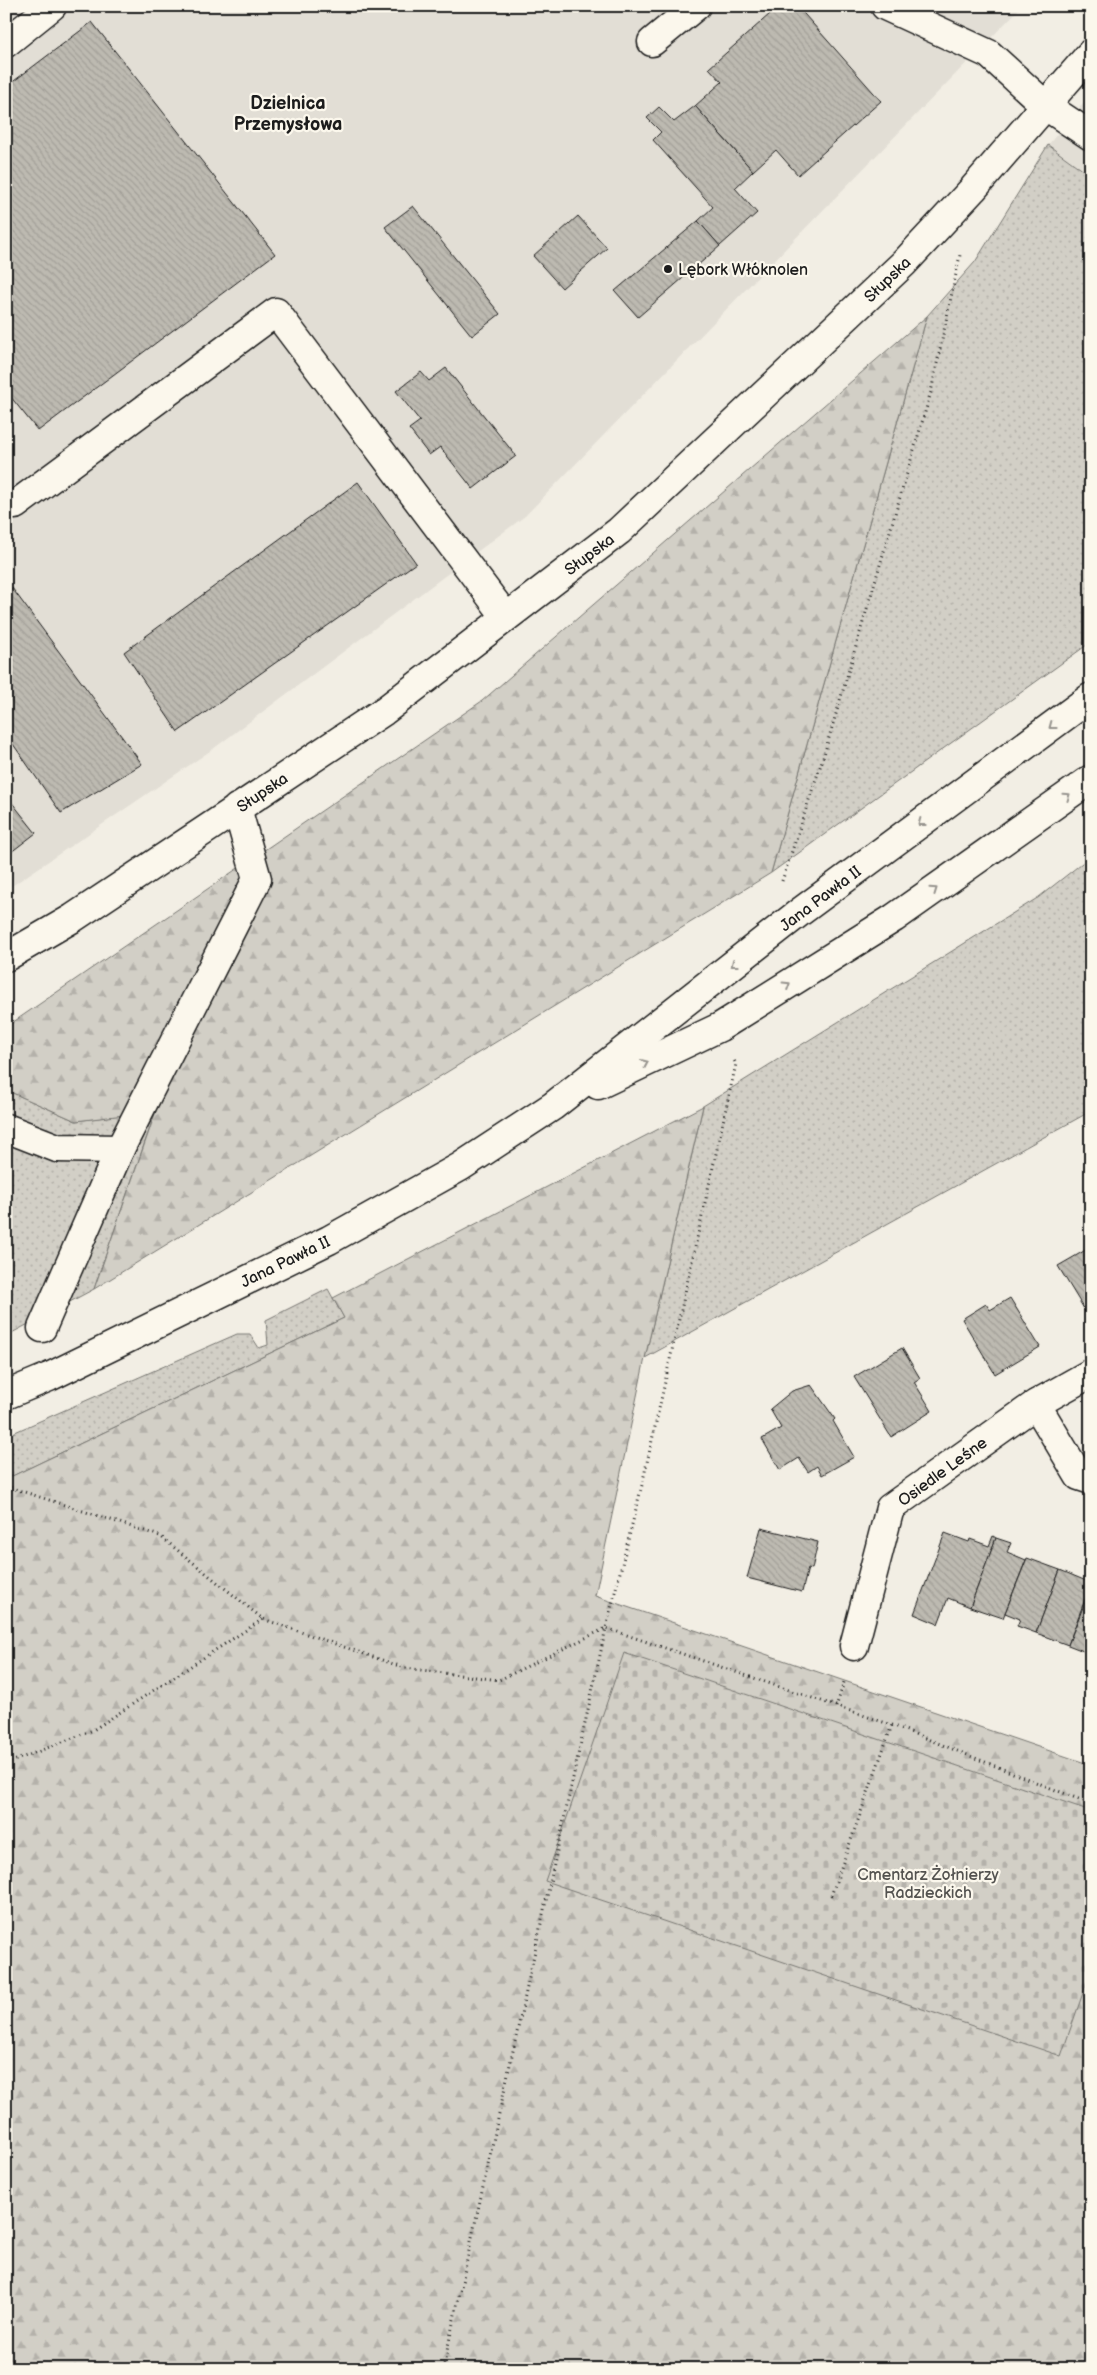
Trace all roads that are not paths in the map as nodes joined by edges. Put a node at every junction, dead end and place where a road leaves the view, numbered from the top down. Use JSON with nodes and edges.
{"nodes":[{"id":1,"x":52,"y":6,"type":"edge"},
{"id":2,"x":696,"y":6,"type":"edge"},
{"id":3,"x":885,"y":6,"type":"edge"},
{"id":4,"x":652,"y":42,"type":"dead end"},
{"id":5,"x":6,"y":43,"type":"edge"},
{"id":6,"x":1091,"y":53,"type":"edge"},
{"id":7,"x":1046,"y":106,"type":"junction"},
{"id":8,"x":1091,"y":136,"type":"edge"},
{"id":9,"x":15,"y":505,"type":"dead end"},
{"id":10,"x":506,"y":617,"type":"junction"},
{"id":11,"x":1091,"y":697,"type":"edge"},
{"id":12,"x":1091,"y":779,"type":"edge"},
{"id":13,"x":237,"y":808,"type":"junction"},
{"id":14,"x":6,"y":957,"type":"edge"},
{"id":15,"x":553,"y":1106,"type":"junction"},
{"id":16,"x":6,"y":1128,"type":"edge"},
{"id":17,"x":120,"y":1149,"type":"junction"},
{"id":18,"x":42,"y":1328,"type":"dead end"},
{"id":19,"x":1091,"y":1373,"type":"edge"},
{"id":20,"x":6,"y":1395,"type":"edge"},
{"id":21,"x":1036,"y":1404,"type":"junction"},
{"id":22,"x":1091,"y":1480,"type":"edge"},
{"id":23,"x":854,"y":1646,"type":"dead end"}],
"edges":[{"from":1,"to":5,"type":"main road"},
{"from":2,"to":4,"type":"main road"},
{"from":3,"to":7,"type":"main road"},
{"from":6,"to":7,"type":"main road","name":"Słupska"},
{"from":7,"to":8,"type":"main road"},
{"from":7,"to":10,"type":"main road","name":"Słupska"},
{"from":9,"to":10,"type":"main road"},
{"from":10,"to":13,"type":"main road","name":"Słupska"},
{"from":11,"to":15,"type":"main road","name":"Jana Pawła II","one_way":true},
{"from":15,"to":12,"type":"main road","name":"Jana Pawła II","one_way":true},
{"from":13,"to":14,"type":"main road","name":"Słupska"},
{"from":13,"to":17,"type":"main road"},
{"from":15,"to":20,"type":"main road","name":"Jana Pawła II"},
{"from":16,"to":17,"type":"main road"},
{"from":17,"to":18,"type":"main road"},
{"from":19,"to":21,"type":"main road","name":"Osiedle Leśne"},
{"from":21,"to":22,"type":"main road"},
{"from":21,"to":23,"type":"main road","name":"Osiedle Leśne"}]}
